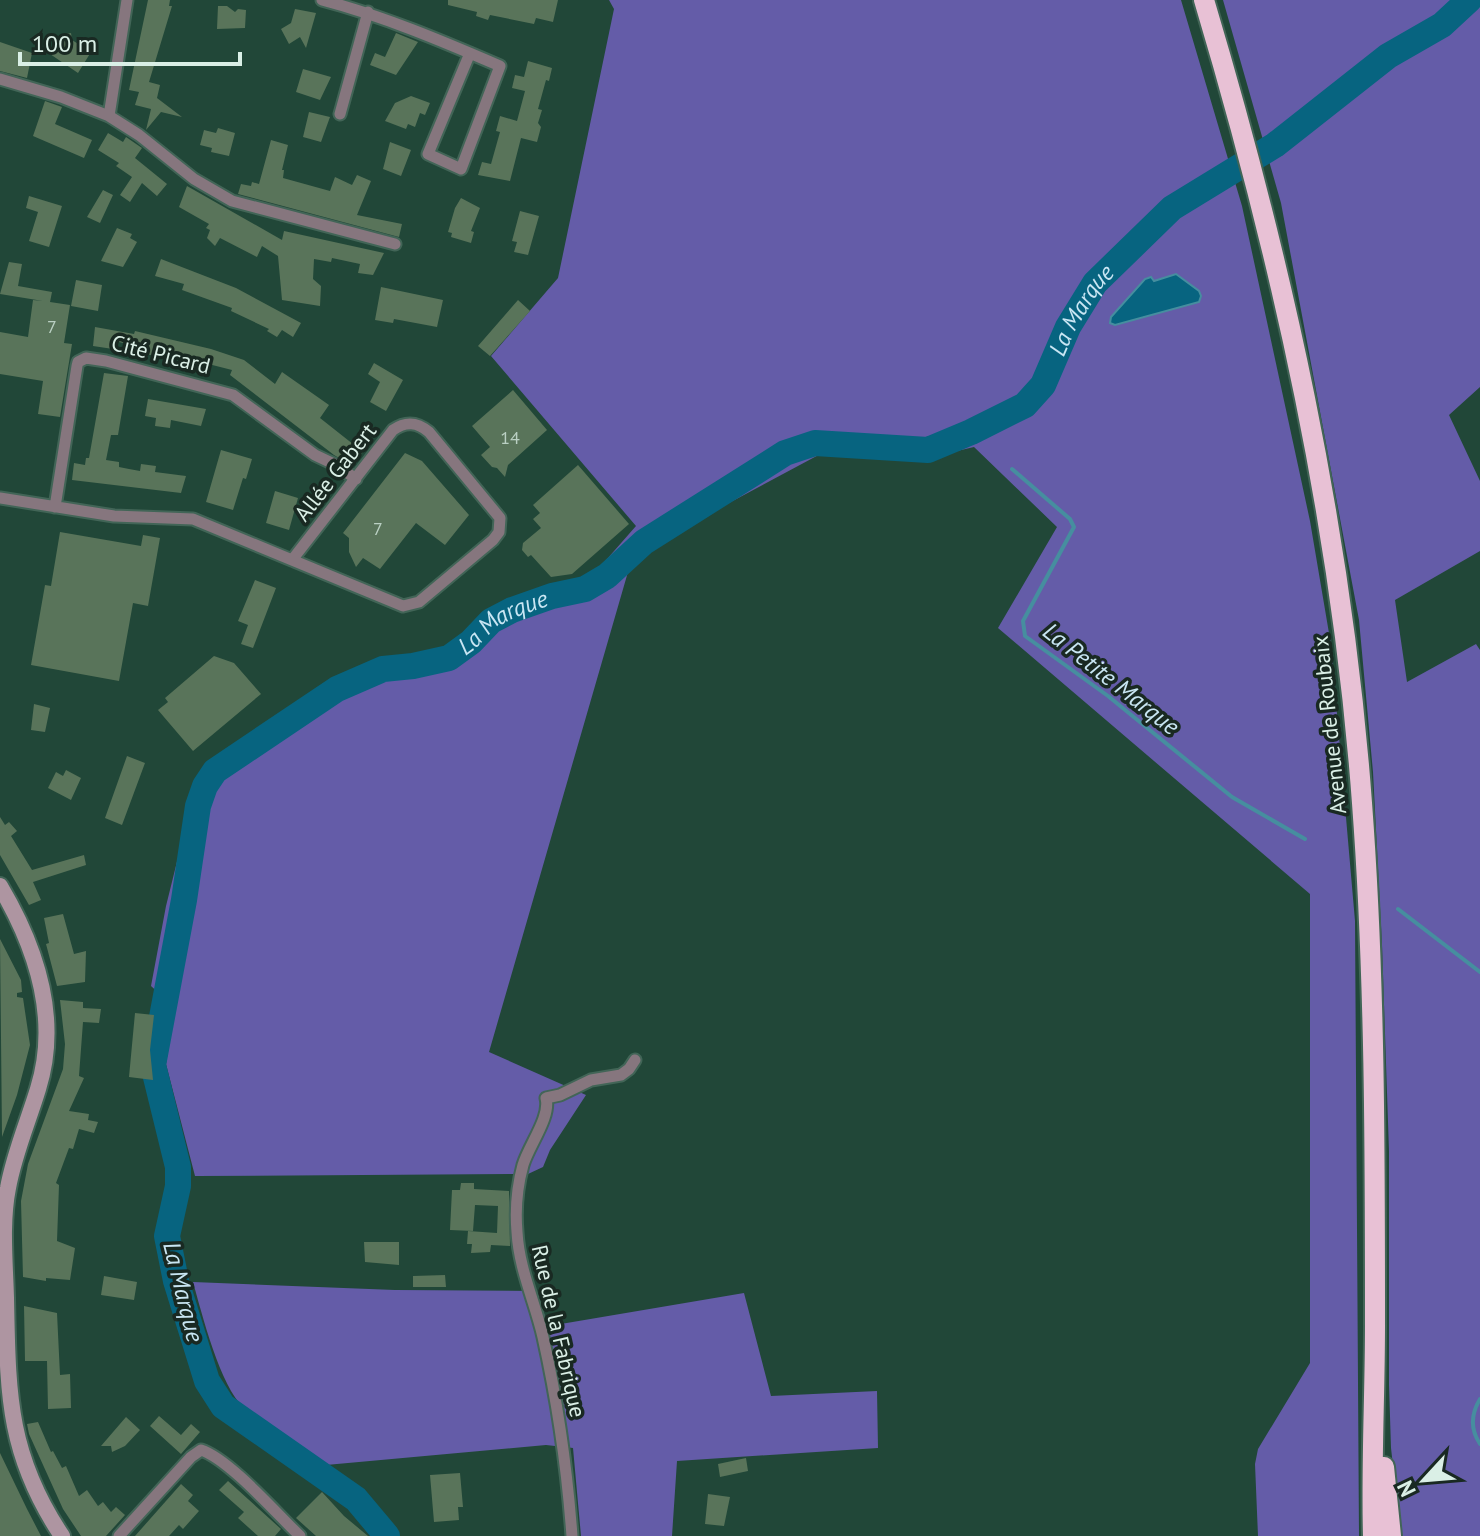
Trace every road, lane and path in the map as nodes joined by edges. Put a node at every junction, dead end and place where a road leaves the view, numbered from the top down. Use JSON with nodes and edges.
{"nodes":[{"id":1,"x":127,"y":0,"type":"edge"},
{"id":2,"x":322,"y":0,"type":"edge"},
{"id":3,"x":1204,"y":0,"type":"edge"},
{"id":4,"x":368,"y":12,"type":"junction"},
{"id":5,"x":470,"y":53,"type":"junction"},
{"id":6,"x":0,"y":79,"type":"edge"},
{"id":7,"x":340,"y":114,"type":"dead end"},
{"id":8,"x":109,"y":116,"type":"junction"},
{"id":9,"x":395,"y":244,"type":"dead end"},
{"id":10,"x":356,"y":479,"type":"junction"},
{"id":11,"x":0,"y":498,"type":"edge"},
{"id":12,"x":55,"y":507,"type":"junction"},
{"id":13,"x":292,"y":560,"type":"junction"},
{"id":14,"x":0,"y":886,"type":"edge"},
{"id":15,"x":635,"y":1060,"type":"dead end"},
{"id":16,"x":4,"y":1182,"type":"edge"},
{"id":17,"x":1375,"y":1331,"type":"junction"},
{"id":18,"x":3,"y":1358,"type":"edge"},
{"id":19,"x":62,"y":1536,"type":"edge"},
{"id":20,"x":119,"y":1536,"type":"edge"},
{"id":21,"x":300,"y":1536,"type":"edge"},
{"id":22,"x":572,"y":1536,"type":"edge"},
{"id":23,"x":1373,"y":1536,"type":"edge"},
{"id":24,"x":1391,"y":1536,"type":"edge"}],
"edges":[{"from":1,"to":8,"type":"street"},
{"from":2,"to":4,"type":"street"},
{"from":3,"to":17,"type":"highway","name":"Avenue de Roubaix"},
{"from":4,"to":5,"type":"street"},
{"from":4,"to":7,"type":"street"},
{"from":5,"to":5,"type":"street"},
{"from":6,"to":8,"type":"street"},
{"from":8,"to":9,"type":"street"},
{"from":10,"to":12,"type":"street","name":"Cité Picard"},
{"from":10,"to":13,"type":"street","name":"Allée Gabert"},
{"from":10,"to":13,"type":"street","name":"Allée Gabert"},
{"from":11,"to":12,"type":"street","name":"Allée Gabert"},
{"from":12,"to":13,"type":"street","name":"Allée Gabert"},
{"from":14,"to":16,"type":"street"},
{"from":15,"to":22,"type":"street","name":"Rue de la Fabrique"},
{"from":16,"to":18,"type":"street"},
{"from":17,"to":23,"type":"highway","name":"Avenue de Roubaix"},
{"from":17,"to":24,"type":"highway","name":"Avenue de Roubaix"},
{"from":18,"to":19,"type":"street"},
{"from":20,"to":21,"type":"street"}]}
